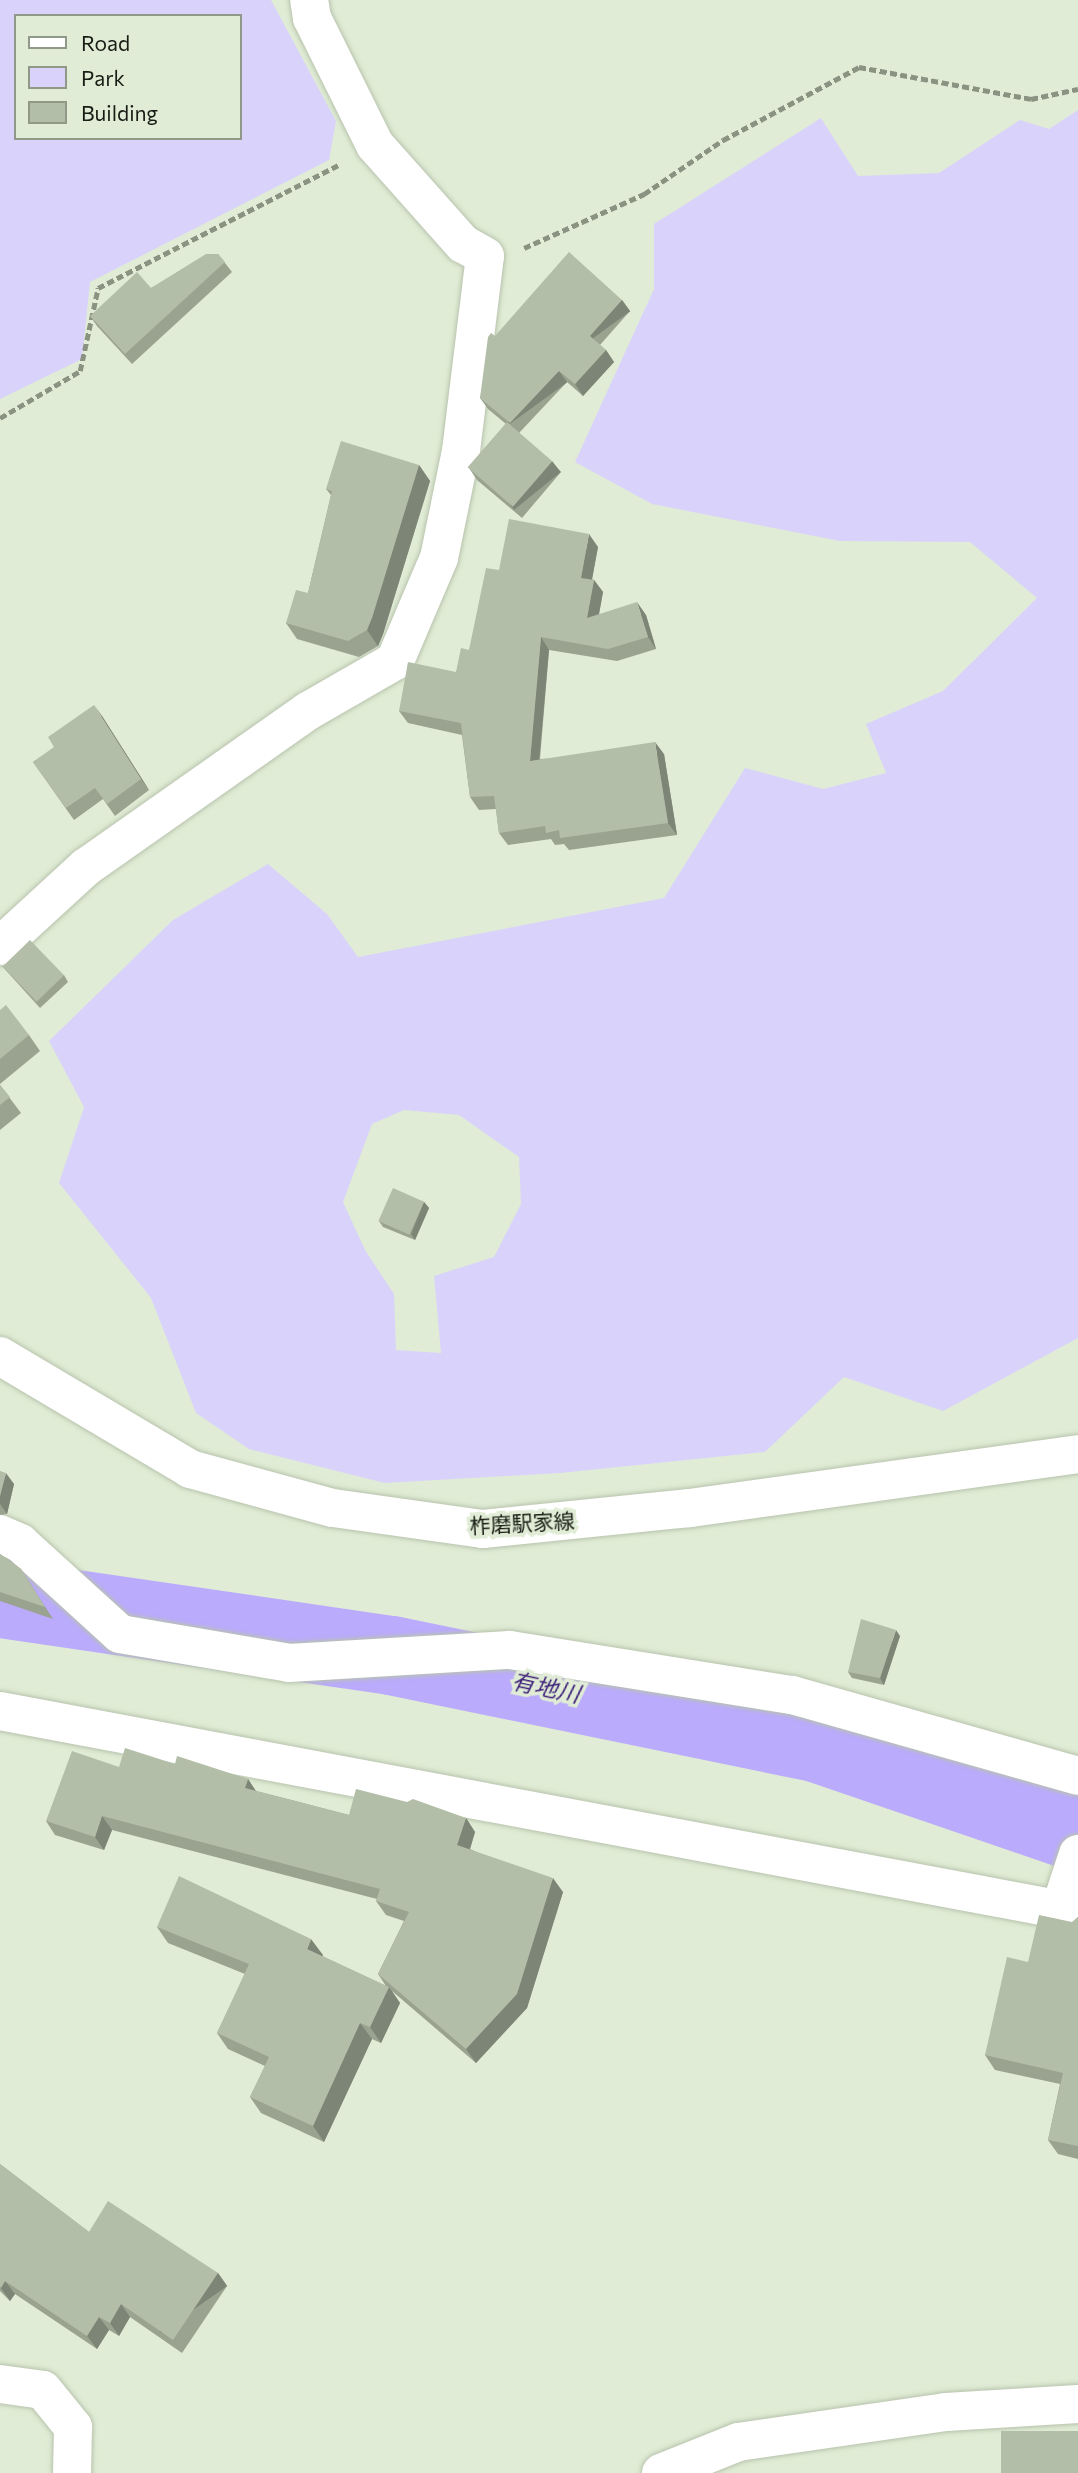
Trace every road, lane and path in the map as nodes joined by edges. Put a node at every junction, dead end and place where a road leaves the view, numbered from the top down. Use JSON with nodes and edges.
{"nodes":[{"id":1,"x":309,"y":0,"type":"edge"},
{"id":2,"x":1078,"y":89,"type":"edge"},
{"id":3,"x":375,"y":145,"type":"junction"},
{"id":4,"x":485,"y":257,"type":"junction"},
{"id":5,"x":0,"y":418,"type":"edge"},
{"id":6,"x":0,"y":946,"type":"edge"},
{"id":7,"x":0,"y":1356,"type":"edge"},
{"id":8,"x":1078,"y":1454,"type":"edge"},
{"id":9,"x":0,"y":1534,"type":"edge"},
{"id":10,"x":0,"y":1711,"type":"edge"},
{"id":11,"x":1078,"y":1776,"type":"edge"},
{"id":12,"x":1078,"y":1854,"type":"edge"},
{"id":13,"x":1069,"y":1911,"type":"edge"},
{"id":14,"x":0,"y":2384,"type":"edge"},
{"id":15,"x":1078,"y":2403,"type":"edge"},
{"id":16,"x":72,"y":2473,"type":"edge"},
{"id":17,"x":661,"y":2473,"type":"edge"}],
"edges":[{"from":1,"to":3,"type":"street"},
{"from":2,"to":4,"type":"path"},
{"from":3,"to":4,"type":"street"},
{"from":3,"to":5,"type":"path"},
{"from":4,"to":6,"type":"street"},
{"from":7,"to":8,"type":"street","name":"柞磨駅家線"},
{"from":9,"to":11,"type":"street"},
{"from":10,"to":13,"type":"street"},
{"from":12,"to":13,"type":"street"},
{"from":14,"to":16,"type":"street"},
{"from":15,"to":17,"type":"street"}]}
